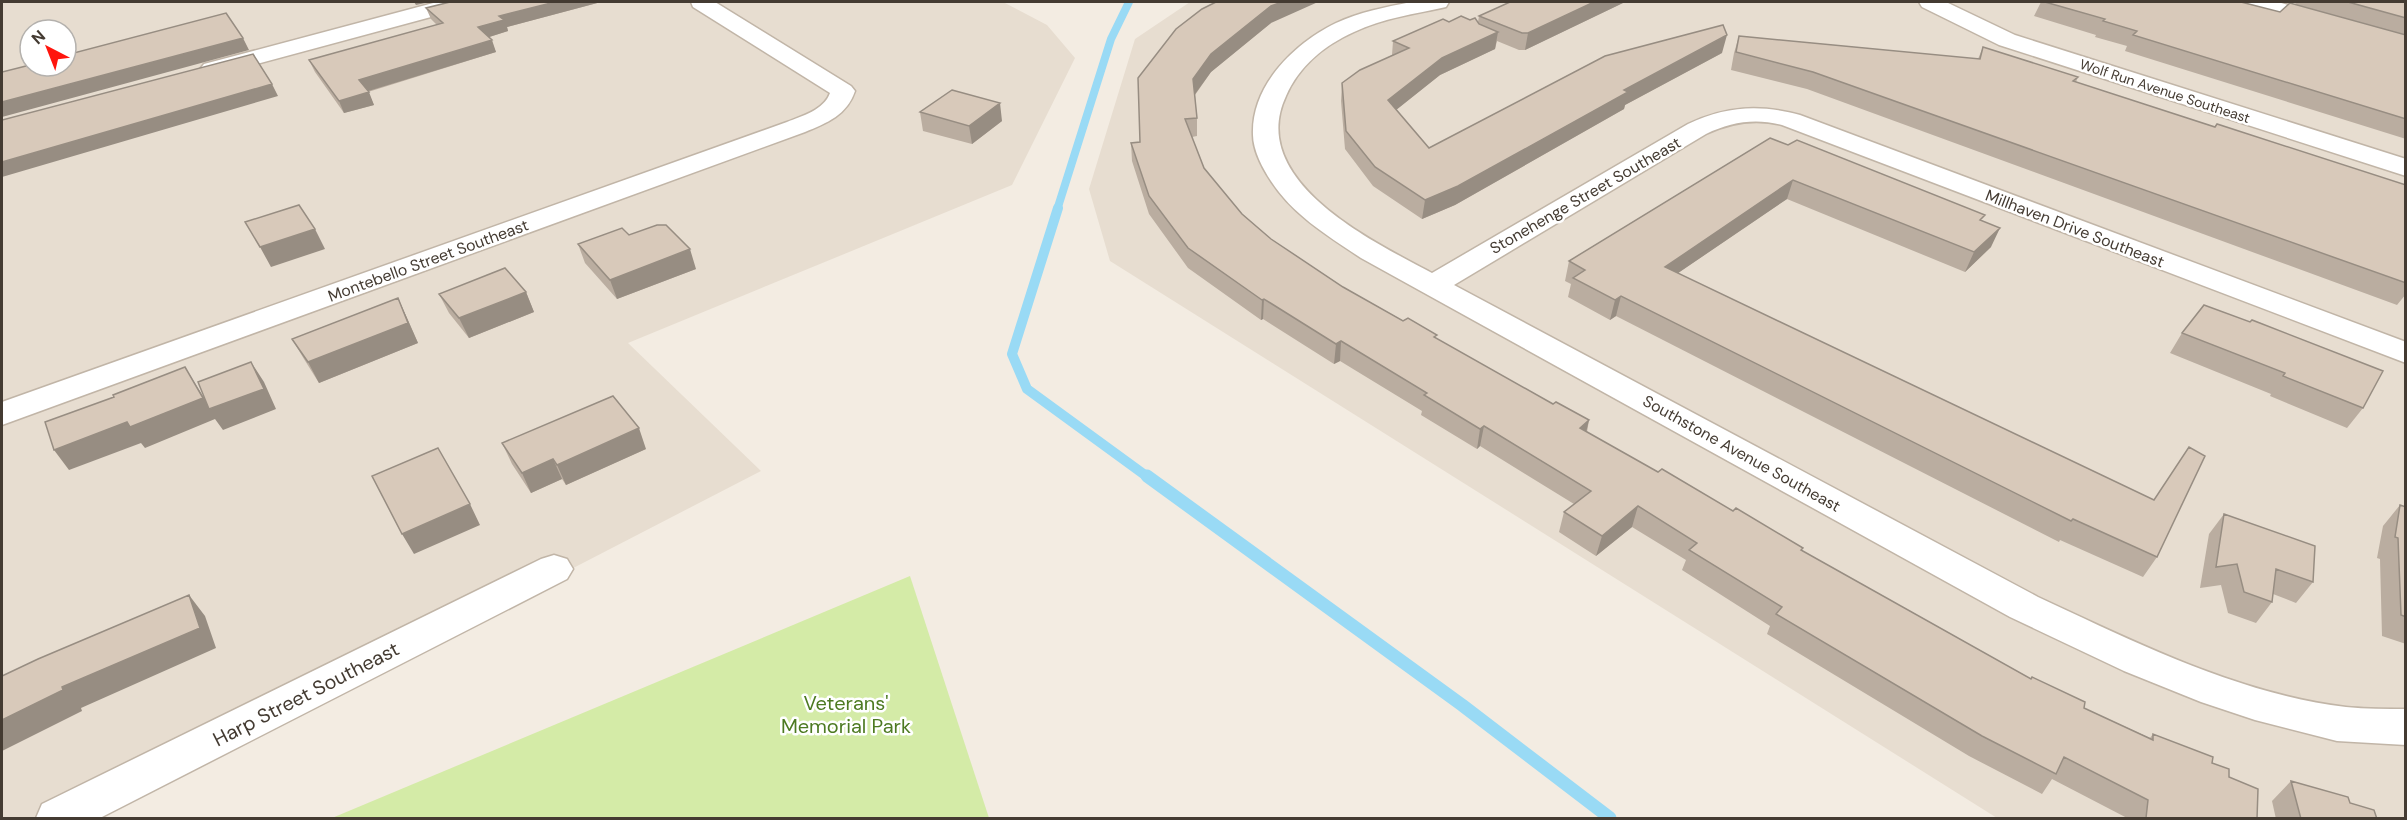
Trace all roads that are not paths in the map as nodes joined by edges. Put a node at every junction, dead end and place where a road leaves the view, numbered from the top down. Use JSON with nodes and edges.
{"nodes":[{"id":1,"x":460,"y":2,"type":"edge"},
{"id":2,"x":701,"y":2,"type":"edge"},
{"id":3,"x":1438,"y":2,"type":"edge"},
{"id":4,"x":1930,"y":2,"type":"edge"},
{"id":5,"x":2258,"y":2,"type":"edge"},
{"id":6,"x":2406,"y":46,"type":"edge"},
{"id":7,"x":196,"y":73,"type":"edge"},
{"id":8,"x":1742,"y":114,"type":"joint"},
{"id":9,"x":2406,"y":168,"type":"edge"},
{"id":10,"x":1432,"y":285,"type":"junction"},
{"id":11,"x":2406,"y":353,"type":"edge"},
{"id":12,"x":2,"y":414,"type":"edge"},
{"id":13,"x":554,"y":569,"type":"dead end"},
{"id":14,"x":2406,"y":727,"type":"edge"},
{"id":15,"x":58,"y":819,"type":"edge"}],
"edges":[{"from":1,"to":7,"type":"street"},
{"from":2,"to":12,"type":"street","name":"Montebello Street Southeast"},
{"from":3,"to":10,"type":"street","name":"Southstone Avenue Southeast"},
{"from":4,"to":9,"type":"street","name":"Wolf Run Avenue Southeast"},
{"from":5,"to":6,"type":"street"},
{"from":8,"to":10,"type":"street","name":"Stonehenge Street Southeast"},
{"from":8,"to":11,"type":"street","name":"Millhaven Drive Southeast"},
{"from":10,"to":14,"type":"street","name":"Southstone Avenue Southeast"},
{"from":13,"to":15,"type":"street","name":"Harp Street Southeast"}]}
